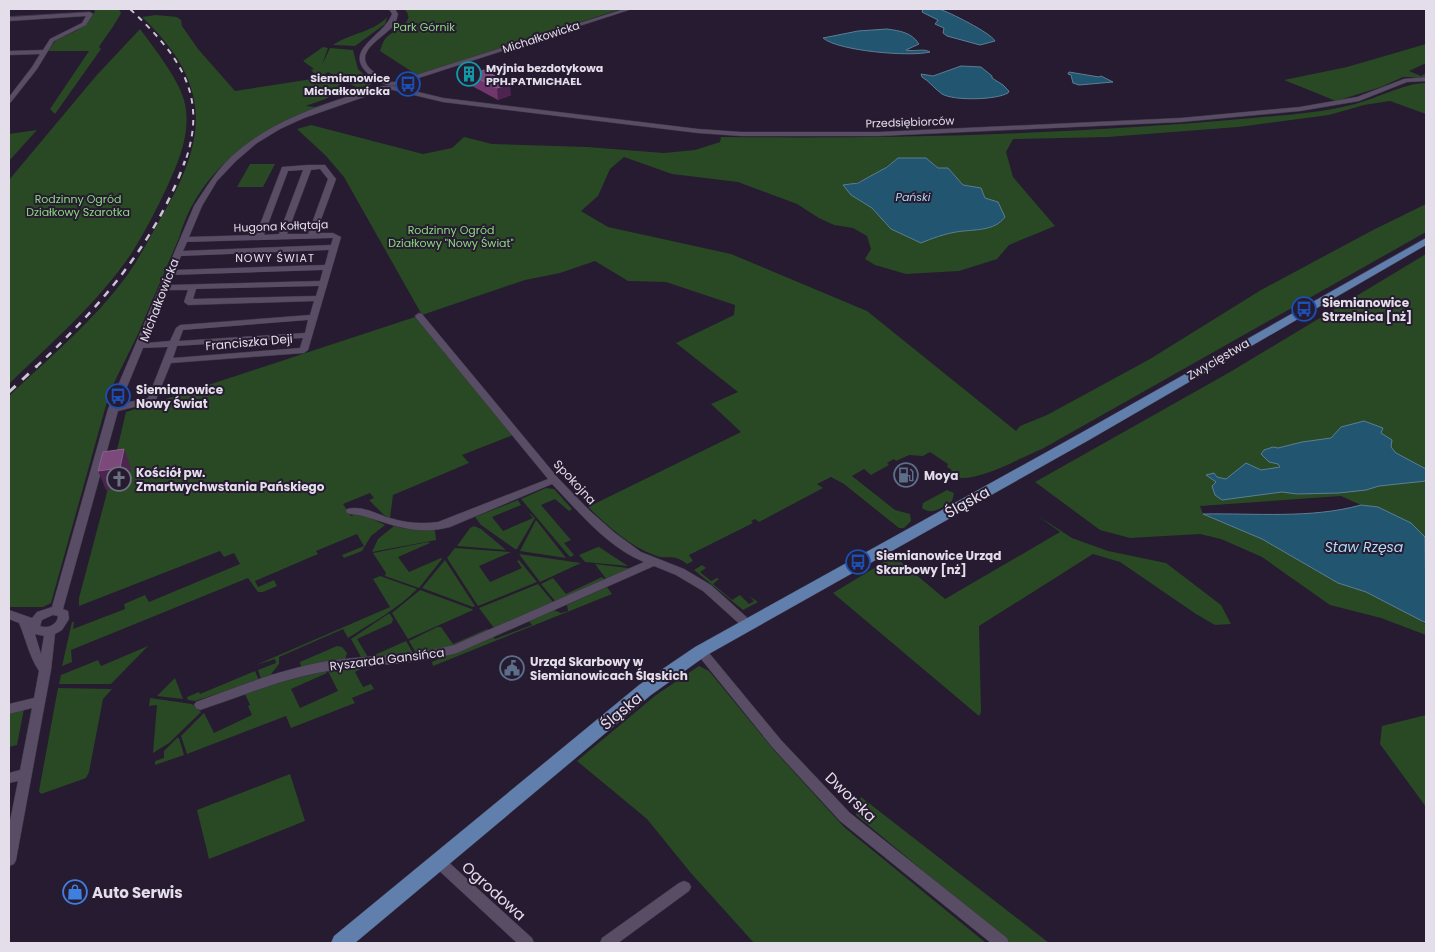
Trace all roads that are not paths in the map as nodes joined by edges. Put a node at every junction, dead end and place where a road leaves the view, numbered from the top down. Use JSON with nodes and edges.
{"nodes":[{"id":1,"x":392,"y":9,"type":"edge"},
{"id":2,"x":629,"y":9,"type":"edge"},
{"id":3,"x":9,"y":19,"type":"edge"},
{"id":4,"x":46,"y":52,"type":"junction"},
{"id":5,"x":9,"y":53,"type":"edge"},
{"id":6,"x":1426,"y":79,"type":"edge"},
{"id":7,"x":389,"y":86,"type":"junction"},
{"id":8,"x":9,"y":101,"type":"edge"},
{"id":9,"x":308,"y":167,"type":"junction"},
{"id":10,"x":311,"y":235,"type":"junction"},
{"id":11,"x":282,"y":237,"type":"junction"},
{"id":12,"x":259,"y":238,"type":"junction"},
{"id":13,"x":183,"y":240,"type":"junction"},
{"id":14,"x":1426,"y":241,"type":"edge"},
{"id":15,"x":334,"y":247,"type":"junction"},
{"id":16,"x":177,"y":254,"type":"junction"},
{"id":17,"x":329,"y":268,"type":"junction"},
{"id":18,"x":169,"y":273,"type":"junction"},
{"id":19,"x":323,"y":283,"type":"junction"},
{"id":20,"x":193,"y":287,"type":"junction"},
{"id":21,"x":164,"y":288,"type":"junction"},
{"id":22,"x":319,"y":298,"type":"junction"},
{"id":23,"x":419,"y":316,"type":"dead end"},
{"id":24,"x":313,"y":317,"type":"junction"},
{"id":25,"x":307,"y":334,"type":"junction"},
{"id":26,"x":174,"y":344,"type":"junction"},
{"id":27,"x":141,"y":346,"type":"junction"},
{"id":28,"x":168,"y":361,"type":"junction"},
{"id":29,"x":113,"y":409,"type":"junction"},
{"id":30,"x":1010,"y":478,"type":"joint"},
{"id":31,"x":554,"y":480,"type":"junction"},
{"id":32,"x":352,"y":511,"type":"dead end"},
{"id":33,"x":652,"y":562,"type":"junction"},
{"id":34,"x":58,"y":611,"type":"junction"},
{"id":35,"x":9,"y":614,"type":"edge"},
{"id":36,"x":29,"y":621,"type":"junction"},
{"id":37,"x":748,"y":625,"type":"junction"},
{"id":38,"x":50,"y":631,"type":"junction"},
{"id":39,"x":701,"y":651,"type":"junction"},
{"id":40,"x":45,"y":670,"type":"junction"},
{"id":41,"x":38,"y":702,"type":"junction"},
{"id":42,"x":200,"y":705,"type":"dead end"},
{"id":43,"x":9,"y":709,"type":"edge"},
{"id":44,"x":24,"y":774,"type":"junction"},
{"id":45,"x":9,"y":778,"type":"edge"},
{"id":46,"x":9,"y":860,"type":"edge"},
{"id":47,"x":438,"y":862,"type":"junction"},
{"id":48,"x":684,"y":887,"type":"dead end"},
{"id":49,"x":341,"y":943,"type":"edge"},
{"id":50,"x":527,"y":943,"type":"edge"},
{"id":51,"x":607,"y":943,"type":"edge"},
{"id":52,"x":1002,"y":943,"type":"edge"}],
"edges":[{"from":1,"to":7,"type":"street"},
{"from":2,"to":7,"type":"street","name":"Michałkowicka"},
{"from":3,"to":4,"type":"street"},
{"from":4,"to":5,"type":"street"},
{"from":4,"to":8,"type":"street"},
{"from":6,"to":7,"type":"street","name":"Przedsiębiorców"},
{"from":7,"to":13,"type":"street","name":"Michałkowicka"},
{"from":9,"to":10,"type":"street"},
{"from":9,"to":11,"type":"street"},
{"from":9,"to":12,"type":"street"},
{"from":10,"to":11,"type":"street","name":"Hugona Kołłątaja"},
{"from":10,"to":15,"type":"street","name":"Hugona Kołłątaja"},
{"from":11,"to":12,"type":"street","name":"Hugona Kołłątaja"},
{"from":12,"to":13,"type":"street","name":"Hugona Kołłątaja"},
{"from":13,"to":16,"type":"street","name":"Michałkowicka"},
{"from":14,"to":30,"type":"main road","name":"Zwycięstwa"},
{"from":15,"to":16,"type":"street"},
{"from":15,"to":17,"type":"street","name":"Hugona Kołłątaja"},
{"from":16,"to":18,"type":"street","name":"Michałkowicka"},
{"from":17,"to":18,"type":"street"},
{"from":17,"to":19,"type":"street","name":"Hugona Kołłątaja"},
{"from":18,"to":21,"type":"street","name":"Michałkowicka"},
{"from":19,"to":20,"type":"street"},
{"from":19,"to":22,"type":"street","name":"Hugona Kołłątaja"},
{"from":20,"to":21,"type":"street"},
{"from":20,"to":22,"type":"street"},
{"from":21,"to":27,"type":"street","name":"Michałkowicka"},
{"from":22,"to":24,"type":"street","name":"Hugona Kołłątaja"},
{"from":23,"to":31,"type":"street","name":"Spokojna"},
{"from":24,"to":25,"type":"street","name":"Hugona Kołłątaja"},
{"from":24,"to":26,"type":"street","name":"Franciszka Deji"},
{"from":25,"to":26,"type":"street","name":"Franciszka Deji"},
{"from":25,"to":28,"type":"street","name":"Franciszka Deji"},
{"from":26,"to":27,"type":"street","name":"Franciszka Deji"},
{"from":26,"to":28,"type":"street"},
{"from":27,"to":29,"type":"street","name":"Michałkowicka"},
{"from":28,"to":29,"type":"street"},
{"from":29,"to":34,"type":"street","name":"Michałkowicka"},
{"from":30,"to":37,"type":"main road","name":"Śląska"},
{"from":31,"to":32,"type":"street"},
{"from":31,"to":33,"type":"street","name":"Spokojna"},
{"from":33,"to":37,"type":"street","name":"Spokojna"},
{"from":33,"to":42,"type":"street","name":"Ryszarda Gansińca"},
{"from":34,"to":36,"type":"street"},
{"from":34,"to":38,"type":"street","name":"Michałkowicka"},
{"from":35,"to":36,"type":"street"},
{"from":36,"to":38,"type":"street"},
{"from":36,"to":40,"type":"street"},
{"from":37,"to":39,"type":"main road","name":"Śląska"},
{"from":38,"to":40,"type":"street"},
{"from":39,"to":47,"type":"main road","name":"Śląska"},
{"from":39,"to":52,"type":"street","name":"Dworska"},
{"from":40,"to":41,"type":"street"},
{"from":41,"to":43,"type":"street"},
{"from":41,"to":44,"type":"street"},
{"from":44,"to":45,"type":"street"},
{"from":44,"to":46,"type":"street"},
{"from":47,"to":49,"type":"main road","name":"Śląska"},
{"from":47,"to":50,"type":"street","name":"Ogrodowa"},
{"from":48,"to":51,"type":"street"}]}
